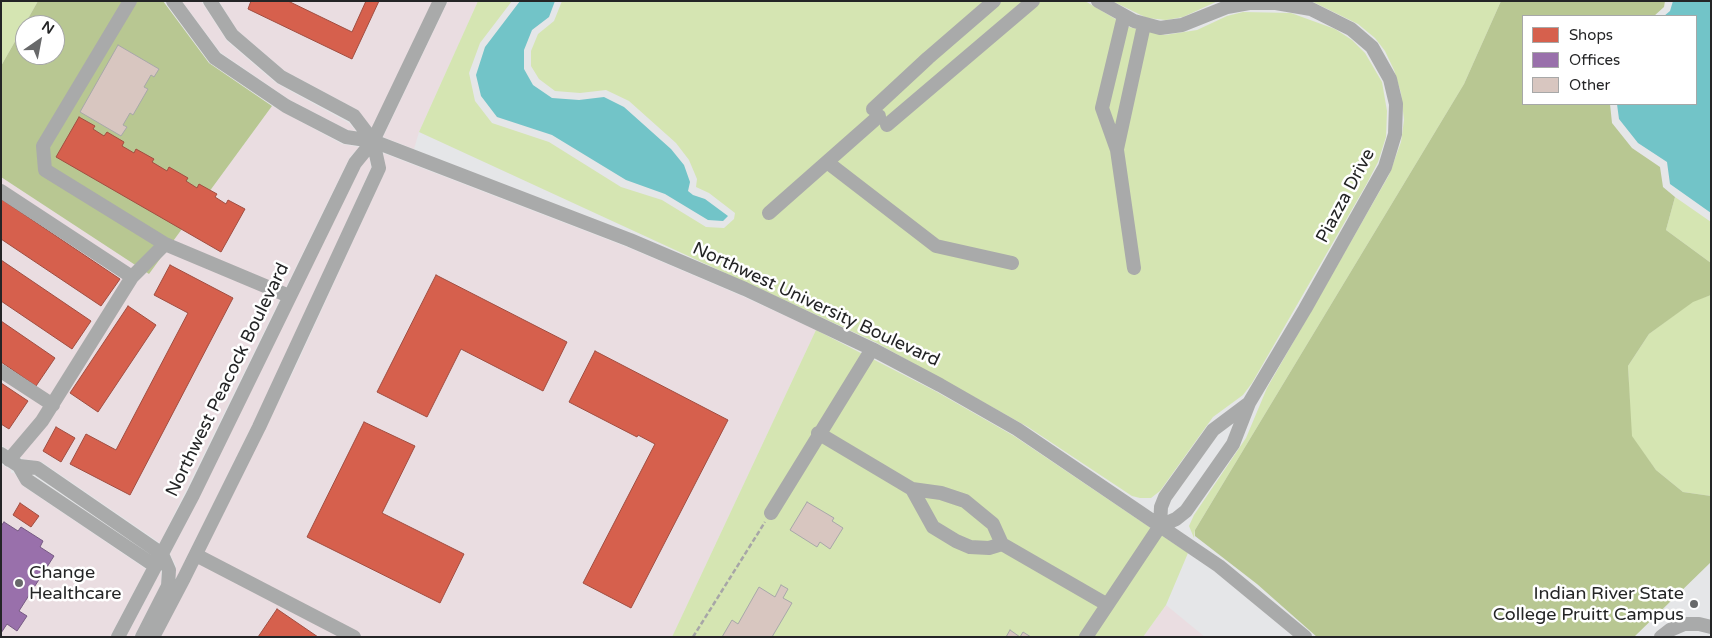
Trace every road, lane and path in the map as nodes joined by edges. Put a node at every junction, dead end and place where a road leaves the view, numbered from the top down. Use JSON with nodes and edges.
{"nodes":[{"id":1,"x":130,"y":1,"type":"edge"},
{"id":2,"x":173,"y":1,"type":"edge"},
{"id":3,"x":210,"y":1,"type":"edge"},
{"id":4,"x":440,"y":1,"type":"edge"},
{"id":5,"x":994,"y":1,"type":"edge"},
{"id":6,"x":1033,"y":1,"type":"edge"},
{"id":7,"x":1098,"y":1,"type":"edge"},
{"id":8,"x":1124,"y":16,"type":"junction"},
{"id":9,"x":1144,"y":25,"type":"junction"},
{"id":10,"x":880,"y":117,"type":"junction"},
{"id":11,"x":373,"y":141,"type":"junction"},
{"id":12,"x":1117,"y":150,"type":"junction"},
{"id":13,"x":827,"y":162,"type":"junction"},
{"id":14,"x":1,"y":191,"type":"edge"},
{"id":15,"x":769,"y":213,"type":"dead end"},
{"id":16,"x":165,"y":244,"type":"junction"},
{"id":17,"x":1012,"y":263,"type":"dead end"},
{"id":18,"x":1134,"y":268,"type":"dead end"},
{"id":19,"x":132,"y":277,"type":"junction"},
{"id":20,"x":289,"y":296,"type":"junction"},
{"id":21,"x":872,"y":348,"type":"junction"},
{"id":22,"x":1,"y":371,"type":"edge"},
{"id":23,"x":1249,"y":403,"type":"junction"},
{"id":24,"x":53,"y":405,"type":"junction"},
{"id":25,"x":818,"y":433,"type":"junction"},
{"id":26,"x":10,"y":460,"type":"edge"},
{"id":27,"x":912,"y":489,"type":"junction"},
{"id":28,"x":771,"y":513,"type":"joint"},
{"id":29,"x":1160,"y":526,"type":"junction"},
{"id":30,"x":1002,"y":544,"type":"junction"},
{"id":31,"x":196,"y":554,"type":"junction"},
{"id":32,"x":159,"y":560,"type":"junction"},
{"id":33,"x":1106,"y":604,"type":"junction"},
{"id":34,"x":1711,"y":627,"type":"edge"},
{"id":35,"x":118,"y":637,"type":"edge"},
{"id":36,"x":142,"y":637,"type":"edge"},
{"id":37,"x":152,"y":637,"type":"edge"},
{"id":38,"x":354,"y":637,"type":"edge"},
{"id":39,"x":693,"y":637,"type":"edge"},
{"id":40,"x":1086,"y":637,"type":"edge"},
{"id":41,"x":1305,"y":637,"type":"edge"},
{"id":42,"x":1661,"y":637,"type":"edge"}],
"edges":[{"from":1,"to":16,"type":"street"},
{"from":2,"to":11,"type":"street","name":"Northwest University Boulevard"},
{"from":3,"to":11,"type":"street"},
{"from":4,"to":11,"type":"street","name":"Northwest Peacock Boulevard"},
{"from":5,"to":10,"type":"street"},
{"from":6,"to":10,"type":"street"},
{"from":7,"to":8,"type":"street","name":"Piazza Drive"},
{"from":8,"to":9,"type":"street","name":"Piazza Drive"},
{"from":8,"to":12,"type":"street"},
{"from":9,"to":12,"type":"street"},
{"from":9,"to":23,"type":"street","name":"Piazza Drive"},
{"from":10,"to":13,"type":"street"},
{"from":11,"to":20,"type":"street","name":"Northwest Peacock Boulevard"},
{"from":11,"to":21,"type":"street","name":"Northwest University Boulevard"},
{"from":11,"to":31,"type":"street"},
{"from":12,"to":18,"type":"street"},
{"from":13,"to":15,"type":"street"},
{"from":13,"to":17,"type":"street"},
{"from":14,"to":19,"type":"street"},
{"from":16,"to":19,"type":"street"},
{"from":16,"to":20,"type":"street"},
{"from":19,"to":24,"type":"street"},
{"from":20,"to":32,"type":"street","name":"Northwest Peacock Boulevard"},
{"from":21,"to":25,"type":"street"},
{"from":21,"to":29,"type":"street","name":"Northwest University Boulevard"},
{"from":22,"to":24,"type":"street"},
{"from":23,"to":29,"type":"street","name":"Piazza Drive"},
{"from":23,"to":29,"type":"street","name":"Piazza Drive"},
{"from":24,"to":26,"type":"street"},
{"from":25,"to":27,"type":"street"},
{"from":25,"to":28,"type":"street"},
{"from":26,"to":32,"type":"street"},
{"from":27,"to":30,"type":"street"},
{"from":27,"to":30,"type":"street"},
{"from":28,"to":39,"type":"path"},
{"from":29,"to":33,"type":"street"},
{"from":29,"to":41,"type":"street","name":"Northwest University Boulevard"},
{"from":30,"to":33,"type":"street"},
{"from":31,"to":37,"type":"street"},
{"from":31,"to":38,"type":"street"},
{"from":32,"to":35,"type":"street","name":"Northwest Peacock Boulevard"},
{"from":32,"to":36,"type":"street"},
{"from":33,"to":40,"type":"street"},
{"from":34,"to":42,"type":"street"}]}
